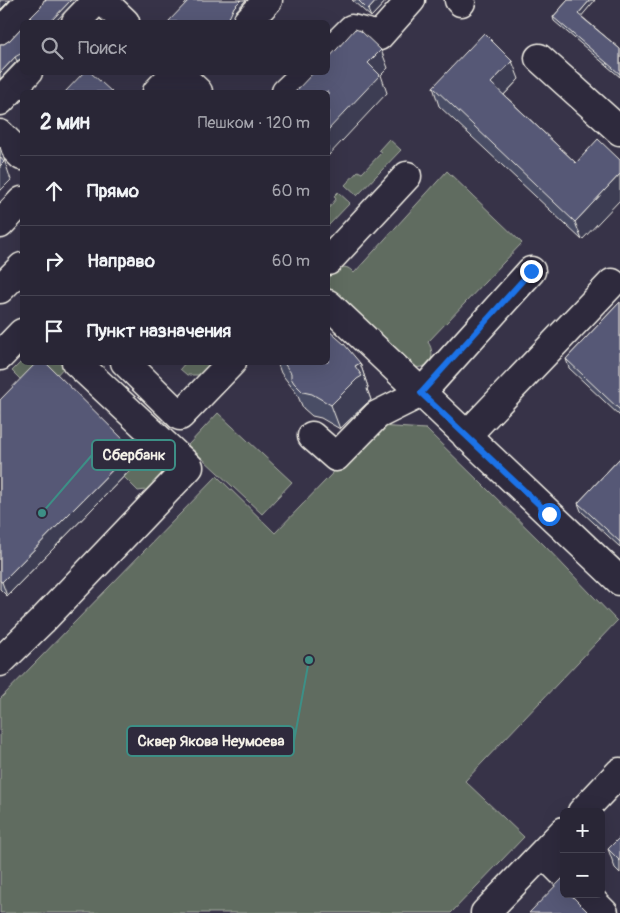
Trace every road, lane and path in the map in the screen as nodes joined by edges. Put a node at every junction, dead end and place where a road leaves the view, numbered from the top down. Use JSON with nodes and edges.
{"nodes":[{"id":1,"x":31,"y":0,"type":"edge"},
{"id":2,"x":97,"y":0,"type":"edge"},
{"id":3,"x":102,"y":0,"type":"edge"},
{"id":4,"x":268,"y":0,"type":"edge"},
{"id":5,"x":411,"y":0,"type":"edge"},
{"id":6,"x":78,"y":20,"type":"edge"},
{"id":7,"x":123,"y":20,"type":"edge"},
{"id":8,"x":249,"y":20,"type":"edge"},
{"id":9,"x":0,"y":33,"type":"edge"},
{"id":10,"x":330,"y":51,"type":"edge"},
{"id":11,"x":539,"y":58,"type":"dead end"},
{"id":12,"x":25,"y":75,"type":"edge"},
{"id":13,"x":304,"y":75,"type":"edge"},
{"id":14,"x":188,"y":79,"type":"edge"},
{"id":15,"x":162,"y":90,"type":"edge"},
{"id":16,"x":288,"y":90,"type":"edge"},
{"id":17,"x":0,"y":101,"type":"edge"},
{"id":18,"x":620,"y":131,"type":"edge"},
{"id":19,"x":0,"y":134,"type":"edge"},
{"id":20,"x":20,"y":154,"type":"edge"},
{"id":21,"x":407,"y":176,"type":"dead end"},
{"id":22,"x":20,"y":203,"type":"edge"},
{"id":23,"x":0,"y":224,"type":"edge"},
{"id":24,"x":330,"y":259,"type":"edge"},
{"id":25,"x":20,"y":269,"type":"edge"},
{"id":26,"x":531,"y":271,"type":"dead end"},
{"id":27,"x":612,"y":284,"type":"dead end"},
{"id":28,"x":0,"y":289,"type":"edge"},
{"id":29,"x":330,"y":306,"type":"edge"},
{"id":30,"x":20,"y":335,"type":"edge"},
{"id":31,"x":0,"y":356,"type":"edge"},
{"id":32,"x":79,"y":365,"type":"edge"},
{"id":33,"x":128,"y":365,"type":"edge"},
{"id":34,"x":229,"y":365,"type":"edge"},
{"id":35,"x":421,"y":393,"type":"junction"},
{"id":36,"x":312,"y":436,"type":"dead end"},
{"id":37,"x":466,"y":436,"type":"junction"},
{"id":38,"x":620,"y":581,"type":"edge"},
{"id":39,"x":0,"y":662,"type":"edge"},
{"id":40,"x":620,"y":772,"type":"edge"},
{"id":41,"x":586,"y":808,"type":"edge"},
{"id":42,"x":560,"y":835,"type":"edge"},
{"id":43,"x":543,"y":853,"type":"junction"},
{"id":44,"x":560,"y":870,"type":"edge"},
{"id":45,"x":589,"y":898,"type":"edge"},
{"id":46,"x":485,"y":913,"type":"edge"},
{"id":47,"x":604,"y":913,"type":"edge"}],
"edges":[{"from":1,"to":9,"type":"street"},
{"from":2,"to":6,"type":"street"},
{"from":3,"to":7,"type":"street"},
{"from":4,"to":8,"type":"street"},
{"from":5,"to":10,"type":"street"},
{"from":11,"to":18,"type":"street"},
{"from":12,"to":17,"type":"street"},
{"from":13,"to":16,"type":"street"},
{"from":14,"to":15,"type":"street"},
{"from":19,"to":20,"type":"street"},
{"from":21,"to":24,"type":"street"},
{"from":22,"to":23,"type":"street"},
{"from":25,"to":28,"type":"street"},
{"from":26,"to":35,"type":"street"},
{"from":27,"to":37,"type":"street"},
{"from":29,"to":35,"type":"street"},
{"from":30,"to":31,"type":"street"},
{"from":32,"to":39,"type":"street"},
{"from":33,"to":34,"type":"street"},
{"from":35,"to":36,"type":"street"},
{"from":35,"to":37,"type":"street"},
{"from":37,"to":38,"type":"street"},
{"from":40,"to":41,"type":"street"},
{"from":42,"to":43,"type":"street"},
{"from":43,"to":44,"type":"street"},
{"from":43,"to":46,"type":"street"},
{"from":45,"to":47,"type":"street"}]}
